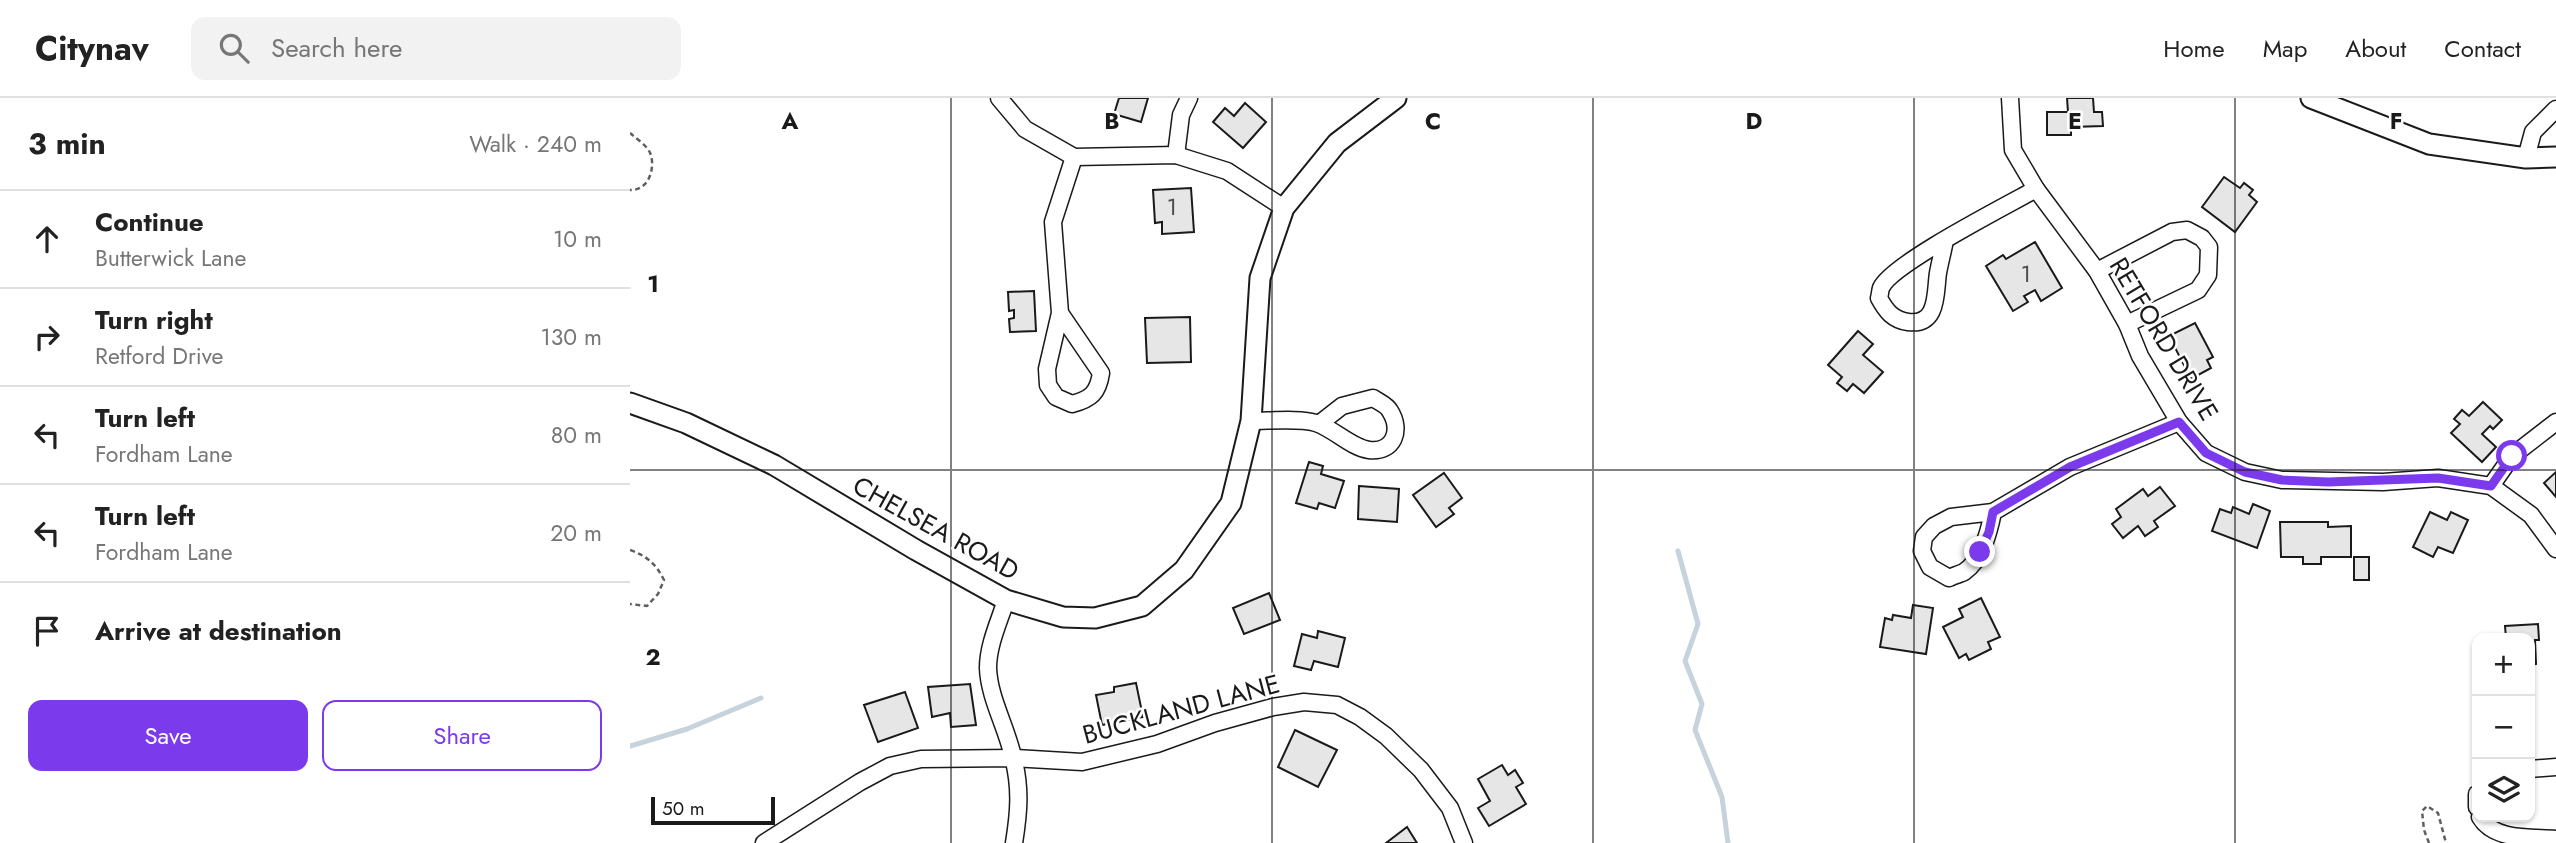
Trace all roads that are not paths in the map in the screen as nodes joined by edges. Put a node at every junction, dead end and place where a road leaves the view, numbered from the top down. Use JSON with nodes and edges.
{"nodes":[{"id":1,"x":999,"y":98,"type":"edge"},
{"id":2,"x":1189,"y":98,"type":"edge"},
{"id":3,"x":1396,"y":98,"type":"edge"},
{"id":4,"x":2010,"y":98,"type":"edge"},
{"id":5,"x":2311,"y":98,"type":"edge"},
{"id":6,"x":2556,"y":109,"type":"edge"},
{"id":7,"x":1176,"y":155,"type":"junction"},
{"id":8,"x":1074,"y":157,"type":"junction"},
{"id":9,"x":2556,"y":157,"type":"edge"},
{"id":10,"x":2526,"y":158,"type":"junction"},
{"id":11,"x":2036,"y":189,"type":"junction"},
{"id":12,"x":1284,"y":208,"type":"junction"},
{"id":13,"x":1945,"y":240,"type":"junction"},
{"id":14,"x":2097,"y":271,"type":"junction"},
{"id":15,"x":1059,"y":313,"type":"junction"},
{"id":16,"x":2127,"y":324,"type":"junction"},
{"id":17,"x":630,"y":403,"type":"edge"},
{"id":18,"x":1251,"y":421,"type":"junction"},
{"id":19,"x":2179,"y":422,"type":"junction"},
{"id":20,"x":2556,"y":422,"type":"edge"},
{"id":21,"x":1319,"y":425,"type":"junction"},
{"id":22,"x":2491,"y":486,"type":"junction"},
{"id":23,"x":1993,"y":512,"type":"junction"},
{"id":24,"x":2556,"y":549,"type":"edge"},
{"id":25,"x":1006,"y":600,"type":"junction"},
{"id":26,"x":1014,"y":758,"type":"junction"},
{"id":27,"x":2556,"y":767,"type":"edge"},
{"id":28,"x":2535,"y":769,"type":"edge"},
{"id":29,"x":2483,"y":822,"type":"edge"},
{"id":30,"x":2556,"y":839,"type":"edge"},
{"id":31,"x":765,"y":843,"type":"edge"},
{"id":32,"x":1014,"y":843,"type":"edge"},
{"id":33,"x":1464,"y":843,"type":"edge"}],
"edges":[{"from":1,"to":8,"type":"street"},
{"from":2,"to":7,"type":"street"},
{"from":3,"to":12,"type":"street","name":"CHELSEA ROAD"},
{"from":4,"to":11,"type":"street","name":"RETFORD DRIVE"},
{"from":5,"to":10,"type":"street"},
{"from":6,"to":10,"type":"street"},
{"from":7,"to":8,"type":"street"},
{"from":7,"to":12,"type":"street"},
{"from":8,"to":15,"type":"street"},
{"from":9,"to":10,"type":"street"},
{"from":11,"to":13,"type":"street"},
{"from":11,"to":14,"type":"street","name":"RETFORD DRIVE"},
{"from":12,"to":18,"type":"street","name":"CHELSEA ROAD"},
{"from":13,"to":13,"type":"street"},
{"from":14,"to":16,"type":"street","name":"RETFORD DRIVE"},
{"from":14,"to":16,"type":"street"},
{"from":15,"to":15,"type":"street"},
{"from":16,"to":19,"type":"street","name":"RETFORD DRIVE"},
{"from":17,"to":25,"type":"street","name":"CHELSEA ROAD"},
{"from":18,"to":21,"type":"street"},
{"from":18,"to":25,"type":"street","name":"CHELSEA ROAD"},
{"from":19,"to":22,"type":"street","name":"RETFORD DRIVE"},
{"from":19,"to":23,"type":"street"},
{"from":20,"to":22,"type":"street"},
{"from":21,"to":21,"type":"street"},
{"from":22,"to":24,"type":"street","name":"RETFORD DRIVE"},
{"from":23,"to":23,"type":"street"},
{"from":25,"to":26,"type":"street"},
{"from":26,"to":31,"type":"street","name":"BUCKLAND LANE"},
{"from":26,"to":32,"type":"street"},
{"from":26,"to":33,"type":"street","name":"BUCKLAND LANE"},
{"from":27,"to":28,"type":"street"},
{"from":29,"to":30,"type":"street"}]}
